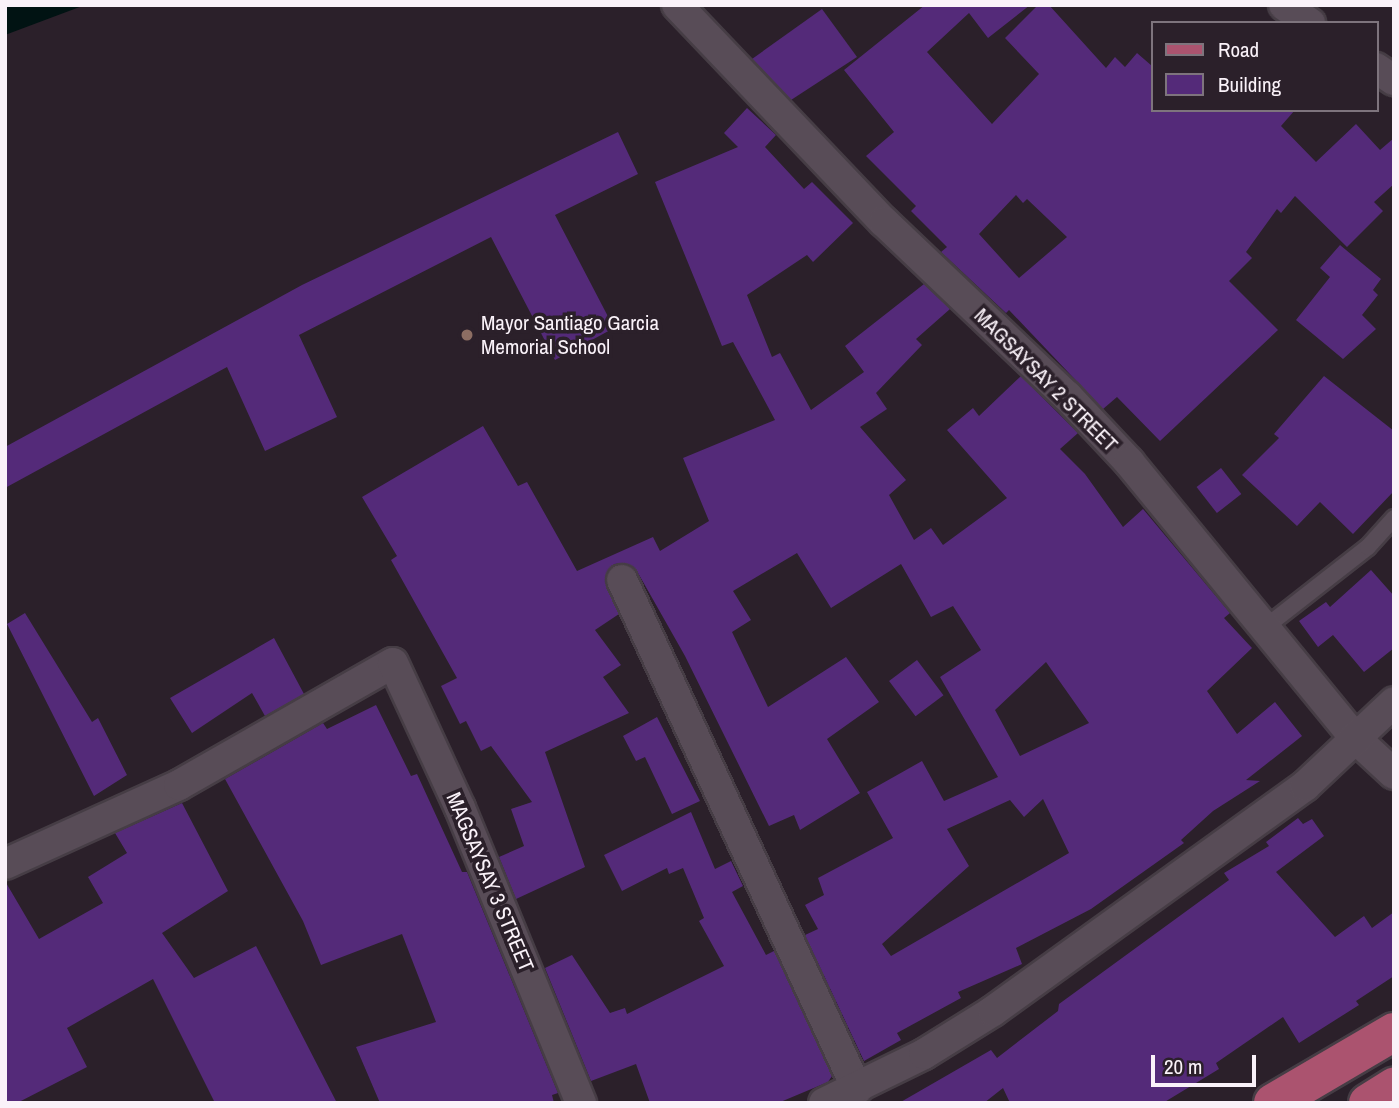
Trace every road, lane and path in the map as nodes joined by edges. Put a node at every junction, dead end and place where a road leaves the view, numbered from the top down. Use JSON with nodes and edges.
{"nodes":[{"id":1,"x":677,"y":5,"type":"edge"},
{"id":2,"x":1284,"y":5,"type":"edge"},
{"id":3,"x":1307,"y":21,"type":"edge"},
{"id":4,"x":1378,"y":69,"type":"edge"},
{"id":5,"x":1394,"y":80,"type":"edge"},
{"id":6,"x":1394,"y":518,"type":"edge"},
{"id":7,"x":622,"y":580,"type":"dead end"},
{"id":8,"x":1263,"y":629,"type":"junction"},
{"id":9,"x":1394,"y":702,"type":"edge"},
{"id":10,"x":1355,"y":738,"type":"junction"},
{"id":11,"x":1394,"y":774,"type":"edge"},
{"id":12,"x":5,"y":864,"type":"edge"},
{"id":13,"x":1394,"y":1032,"type":"edge"},
{"id":14,"x":1394,"y":1087,"type":"edge"},
{"id":15,"x":857,"y":1089,"type":"junction"},
{"id":16,"x":581,"y":1103,"type":"edge"},
{"id":17,"x":824,"y":1103,"type":"edge"},
{"id":18,"x":1273,"y":1103,"type":"edge"},
{"id":19,"x":1368,"y":1103,"type":"edge"}],
"edges":[{"from":1,"to":8,"type":"street","name":"MAGSAYSAY 2 STREET"},
{"from":2,"to":3,"type":"street"},
{"from":4,"to":5,"type":"street"},
{"from":6,"to":8,"type":"lane"},
{"from":7,"to":15,"type":"street"},
{"from":8,"to":10,"type":"street","name":"MAGSAYSAY 2 STREET"},
{"from":9,"to":10,"type":"street"},
{"from":10,"to":11,"type":"street","name":"MAGSAYSAY 2 STREET"},
{"from":10,"to":15,"type":"street"},
{"from":12,"to":16,"type":"street","name":"MAGSAYSAY 3 STREET"},
{"from":13,"to":18,"type":"main road"},
{"from":14,"to":19,"type":"main road"},
{"from":15,"to":17,"type":"street"}]}
